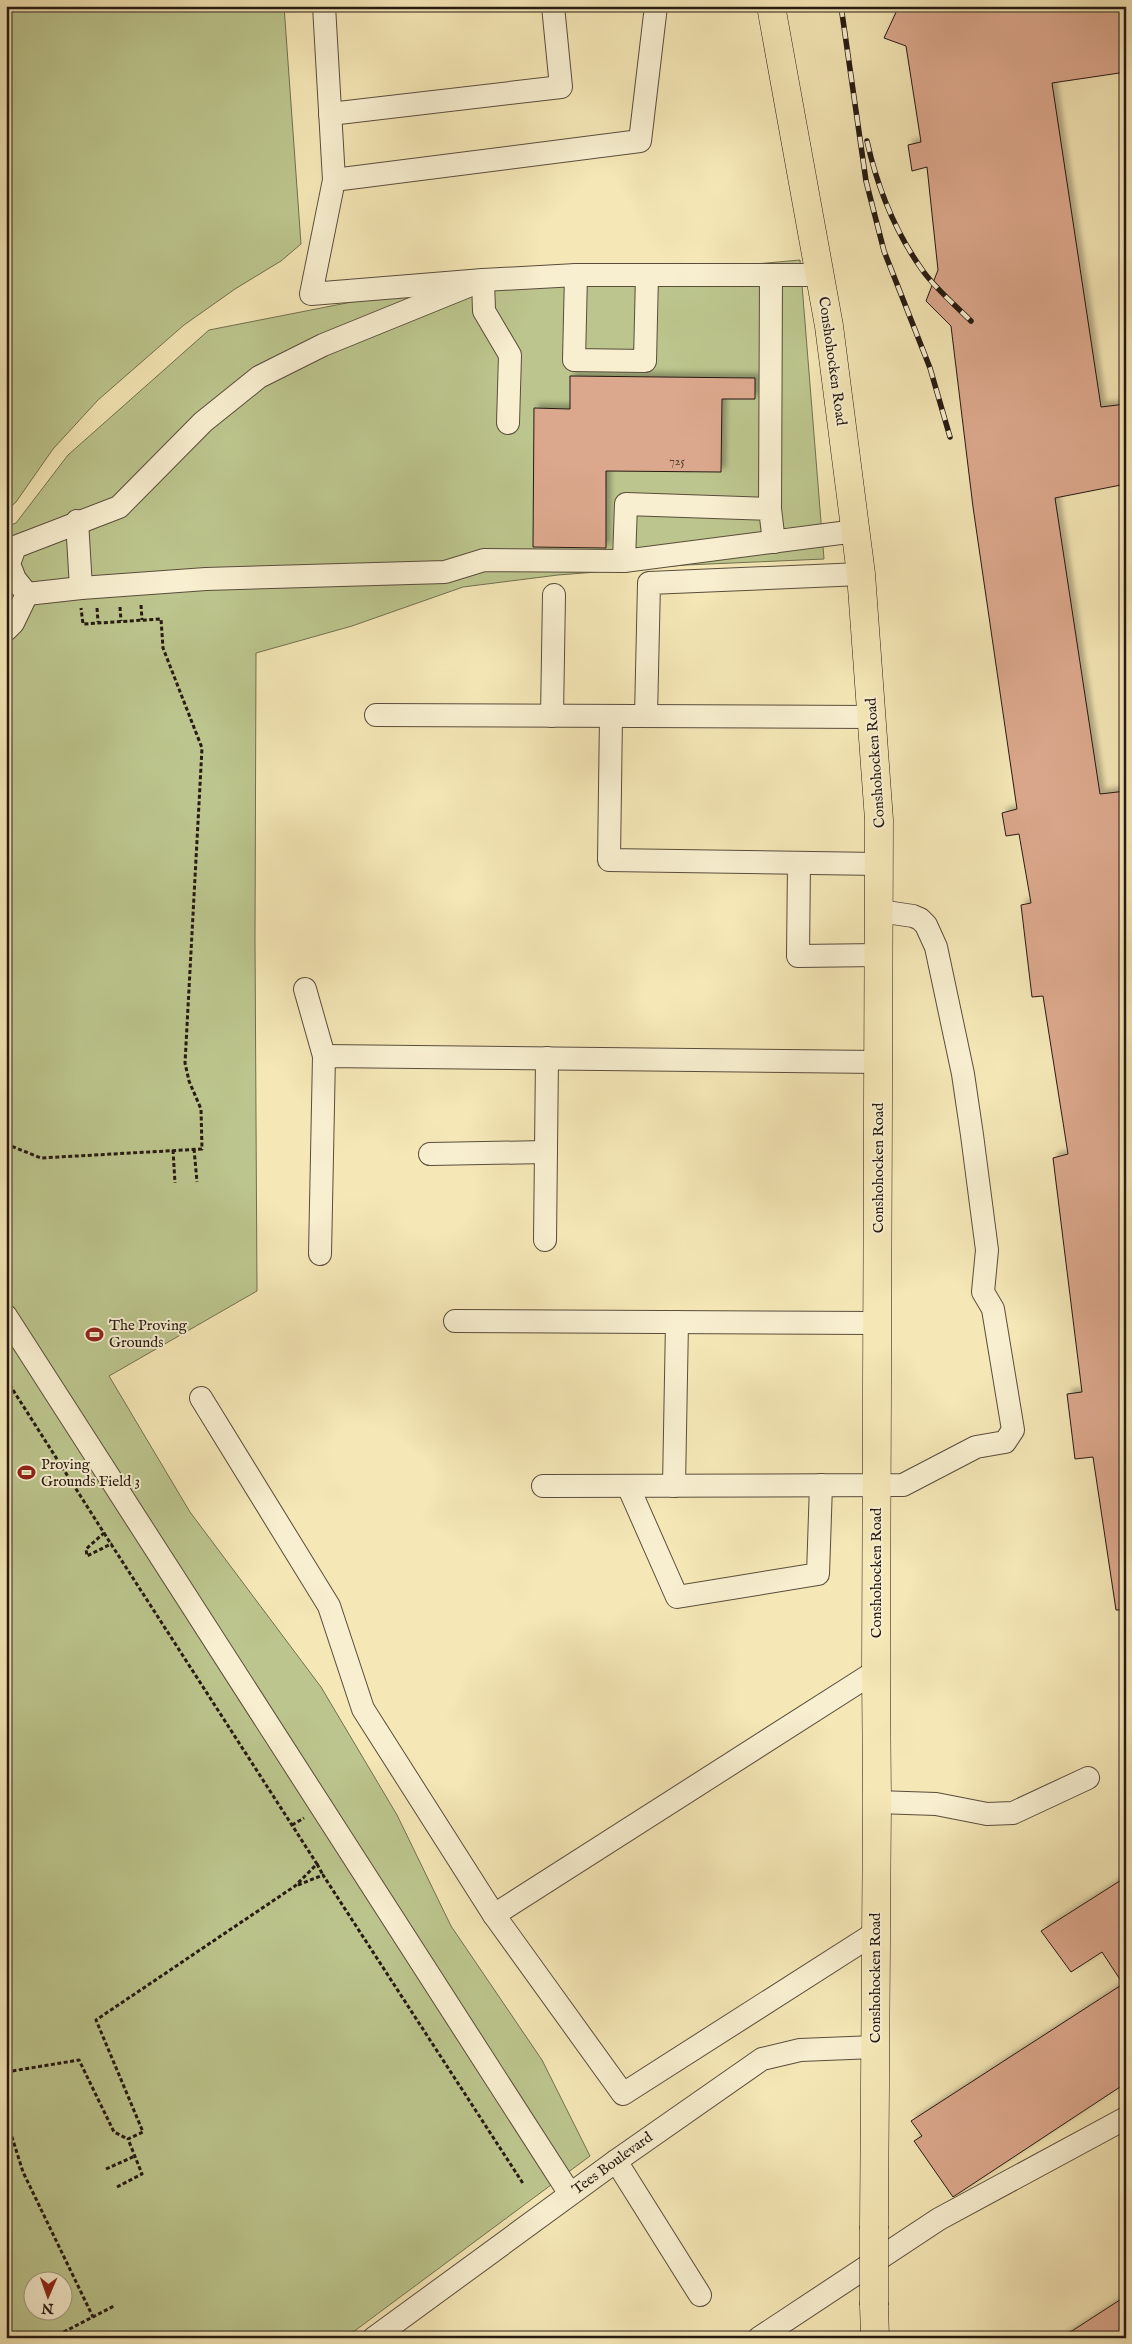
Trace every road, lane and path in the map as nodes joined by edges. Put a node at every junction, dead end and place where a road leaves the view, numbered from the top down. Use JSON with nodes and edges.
{"nodes":[{"id":1,"x":324,"y":6,"type":"edge"},
{"id":2,"x":553,"y":6,"type":"edge"},
{"id":3,"x":656,"y":6,"type":"edge"},
{"id":4,"x":771,"y":6,"type":"edge"},
{"id":5,"x":330,"y":114,"type":"junction"},
{"id":6,"x":334,"y":180,"type":"junction"},
{"id":7,"x":576,"y":275,"type":"junction"},
{"id":8,"x":647,"y":275,"type":"junction"},
{"id":9,"x":771,"y":275,"type":"junction"},
{"id":10,"x":820,"y":275,"type":"junction"},
{"id":11,"x":483,"y":280,"type":"junction"},
{"id":12,"x":508,"y":423,"type":"dead end"},
{"id":13,"x":770,"y":508,"type":"junction"},
{"id":14,"x":77,"y":521,"type":"junction"},
{"id":15,"x":856,"y":531,"type":"junction"},
{"id":16,"x":774,"y":542,"type":"junction"},
{"id":17,"x":624,"y":561,"type":"junction"},
{"id":18,"x":861,"y":574,"type":"junction"},
{"id":19,"x":27,"y":594,"type":"junction"},
{"id":20,"x":554,"y":595,"type":"dead end"},
{"id":21,"x":76,"y":598,"type":"junction"},
{"id":22,"x":6,"y":630,"type":"edge"},
{"id":23,"x":376,"y":715,"type":"dead end"},
{"id":24,"x":552,"y":716,"type":"junction"},
{"id":25,"x":611,"y":716,"type":"junction"},
{"id":26,"x":646,"y":716,"type":"junction"},
{"id":27,"x":872,"y":718,"type":"junction"},
{"id":28,"x":799,"y":863,"type":"junction"},
{"id":29,"x":879,"y":864,"type":"junction"},
{"id":30,"x":879,"y":911,"type":"junction"},
{"id":31,"x":879,"y":955,"type":"junction"},
{"id":32,"x":305,"y":990,"type":"dead end"},
{"id":33,"x":324,"y":1056,"type":"junction"},
{"id":34,"x":547,"y":1058,"type":"junction"},
{"id":35,"x":878,"y":1062,"type":"junction"},
{"id":36,"x":6,"y":1144,"type":"edge"},
{"id":37,"x":194,"y":1149,"type":"junction"},
{"id":38,"x":173,"y":1150,"type":"junction"},
{"id":39,"x":546,"y":1152,"type":"junction"},
{"id":40,"x":430,"y":1154,"type":"dead end"},
{"id":41,"x":197,"y":1182,"type":"dead end"},
{"id":42,"x":175,"y":1184,"type":"dead end"},
{"id":43,"x":545,"y":1240,"type":"dead end"},
{"id":44,"x":320,"y":1254,"type":"dead end"},
{"id":45,"x":6,"y":1316,"type":"edge"},
{"id":46,"x":454,"y":1322,"type":"dead end"},
{"id":47,"x":676,"y":1322,"type":"junction"},
{"id":48,"x":877,"y":1323,"type":"junction"},
{"id":49,"x":6,"y":1379,"type":"edge"},
{"id":50,"x":201,"y":1398,"type":"dead end"},
{"id":51,"x":877,"y":1484,"type":"junction"},
{"id":52,"x":821,"y":1485,"type":"junction"},
{"id":53,"x":543,"y":1486,"type":"dead end"},
{"id":54,"x":628,"y":1486,"type":"junction"},
{"id":55,"x":674,"y":1486,"type":"junction"},
{"id":56,"x":104,"y":1533,"type":"junction"},
{"id":57,"x":111,"y":1544,"type":"junction"},
{"id":58,"x":876,"y":1672,"type":"junction"},
{"id":59,"x":1088,"y":1778,"type":"dead end"},
{"id":60,"x":877,"y":1802,"type":"junction"},
{"id":61,"x":317,"y":1864,"type":"junction"},
{"id":62,"x":323,"y":1875,"type":"junction"},
{"id":63,"x":295,"y":1886,"type":"junction"},
{"id":64,"x":494,"y":1915,"type":"junction"},
{"id":65,"x":875,"y":1933,"type":"junction"},
{"id":66,"x":874,"y":2047,"type":"junction"},
{"id":67,"x":6,"y":2072,"type":"edge"},
{"id":68,"x":6,"y":2118,"type":"edge"},
{"id":69,"x":1126,"y":2118,"type":"edge"},
{"id":70,"x":128,"y":2139,"type":"junction"},
{"id":71,"x":135,"y":2156,"type":"junction"},
{"id":72,"x":616,"y":2160,"type":"junction"},
{"id":73,"x":106,"y":2169,"type":"dead end"},
{"id":74,"x":524,"y":2185,"type":"dead end"},
{"id":75,"x":115,"y":2188,"type":"dead end"},
{"id":76,"x":570,"y":2194,"type":"junction"},
{"id":77,"x":700,"y":2295,"type":"dead end"},
{"id":78,"x":114,"y":2306,"type":"dead end"},
{"id":79,"x":93,"y":2317,"type":"junction"},
{"id":80,"x":52,"y":2338,"type":"edge"},
{"id":81,"x":374,"y":2338,"type":"edge"},
{"id":82,"x":759,"y":2338,"type":"edge"},
{"id":83,"x":875,"y":2338,"type":"edge"}],
"edges":[{"from":1,"to":5,"type":"lane"},
{"from":2,"to":5,"type":"lane"},
{"from":3,"to":6,"type":"lane"},
{"from":4,"to":10,"type":"main road","name":"Conshohocken Road"},
{"from":5,"to":6,"type":"lane"},
{"from":6,"to":11,"type":"lane"},
{"from":7,"to":8,"type":"lane"},
{"from":7,"to":8,"type":"lane"},
{"from":7,"to":11,"type":"lane"},
{"from":8,"to":9,"type":"lane"},
{"from":9,"to":10,"type":"lane"},
{"from":9,"to":13,"type":"lane"},
{"from":10,"to":15,"type":"main road","name":"Conshohocken Road"},
{"from":11,"to":12,"type":"lane"},
{"from":11,"to":14,"type":"lane"},
{"from":13,"to":16,"type":"lane"},
{"from":13,"to":17,"type":"lane"},
{"from":14,"to":19,"type":"lane"},
{"from":14,"to":21,"type":"lane"},
{"from":15,"to":16,"type":"lane"},
{"from":15,"to":18,"type":"main road","name":"Conshohocken Road"},
{"from":16,"to":17,"type":"lane"},
{"from":17,"to":21,"type":"lane"},
{"from":18,"to":26,"type":"lane"},
{"from":18,"to":27,"type":"main road","name":"Conshohocken Road"},
{"from":19,"to":21,"type":"lane"},
{"from":19,"to":22,"type":"lane"},
{"from":20,"to":24,"type":"lane"},
{"from":21,"to":37,"type":"path"},
{"from":23,"to":24,"type":"lane"},
{"from":24,"to":25,"type":"lane"},
{"from":25,"to":26,"type":"lane"},
{"from":25,"to":28,"type":"lane"},
{"from":26,"to":27,"type":"lane"},
{"from":27,"to":29,"type":"main road","name":"Conshohocken Road"},
{"from":28,"to":29,"type":"lane"},
{"from":28,"to":31,"type":"lane"},
{"from":29,"to":30,"type":"main road","name":"Conshohocken Road"},
{"from":30,"to":31,"type":"main road","name":"Conshohocken Road"},
{"from":30,"to":51,"type":"lane"},
{"from":31,"to":35,"type":"main road","name":"Conshohocken Road"},
{"from":32,"to":33,"type":"lane"},
{"from":33,"to":34,"type":"lane"},
{"from":33,"to":44,"type":"lane"},
{"from":34,"to":35,"type":"lane"},
{"from":34,"to":39,"type":"lane"},
{"from":35,"to":48,"type":"main road","name":"Conshohocken Road"},
{"from":36,"to":38,"type":"path"},
{"from":37,"to":38,"type":"path"},
{"from":37,"to":41,"type":"path"},
{"from":38,"to":42,"type":"path"},
{"from":39,"to":40,"type":"lane"},
{"from":39,"to":43,"type":"lane"},
{"from":45,"to":76,"type":"lane"},
{"from":46,"to":47,"type":"lane"},
{"from":47,"to":48,"type":"lane"},
{"from":47,"to":55,"type":"lane"},
{"from":48,"to":51,"type":"main road","name":"Conshohocken Road"},
{"from":49,"to":56,"type":"path"},
{"from":50,"to":64,"type":"lane"},
{"from":51,"to":52,"type":"lane"},
{"from":51,"to":58,"type":"main road","name":"Conshohocken Road"},
{"from":52,"to":54,"type":"lane"},
{"from":52,"to":55,"type":"lane"},
{"from":53,"to":54,"type":"lane"},
{"from":54,"to":55,"type":"lane"},
{"from":56,"to":57,"type":"path"},
{"from":56,"to":57,"type":"path"},
{"from":57,"to":61,"type":"path"},
{"from":58,"to":60,"type":"main road","name":"Conshohocken Road"},
{"from":58,"to":64,"type":"lane"},
{"from":59,"to":60,"type":"lane"},
{"from":60,"to":65,"type":"main road","name":"Conshohocken Road"},
{"from":61,"to":62,"type":"path"},
{"from":61,"to":63,"type":"path"},
{"from":62,"to":63,"type":"path"},
{"from":62,"to":74,"type":"path"},
{"from":63,"to":70,"type":"path"},
{"from":64,"to":65,"type":"lane"},
{"from":65,"to":66,"type":"main road","name":"Conshohocken Road"},
{"from":66,"to":72,"type":"lane","name":"Tees Boulevard"},
{"from":66,"to":83,"type":"main road","name":"Conshohocken Road","bridge":true},
{"from":67,"to":70,"type":"path"},
{"from":68,"to":79,"type":"path"},
{"from":69,"to":82,"type":"lane"},
{"from":70,"to":71,"type":"path"},
{"from":71,"to":73,"type":"path"},
{"from":71,"to":75,"type":"path"},
{"from":72,"to":76,"type":"lane","name":"Tees Boulevard"},
{"from":72,"to":77,"type":"lane"},
{"from":76,"to":81,"type":"lane","name":"Tees Boulevard"},
{"from":78,"to":79,"type":"path"},
{"from":79,"to":80,"type":"path"}]}
